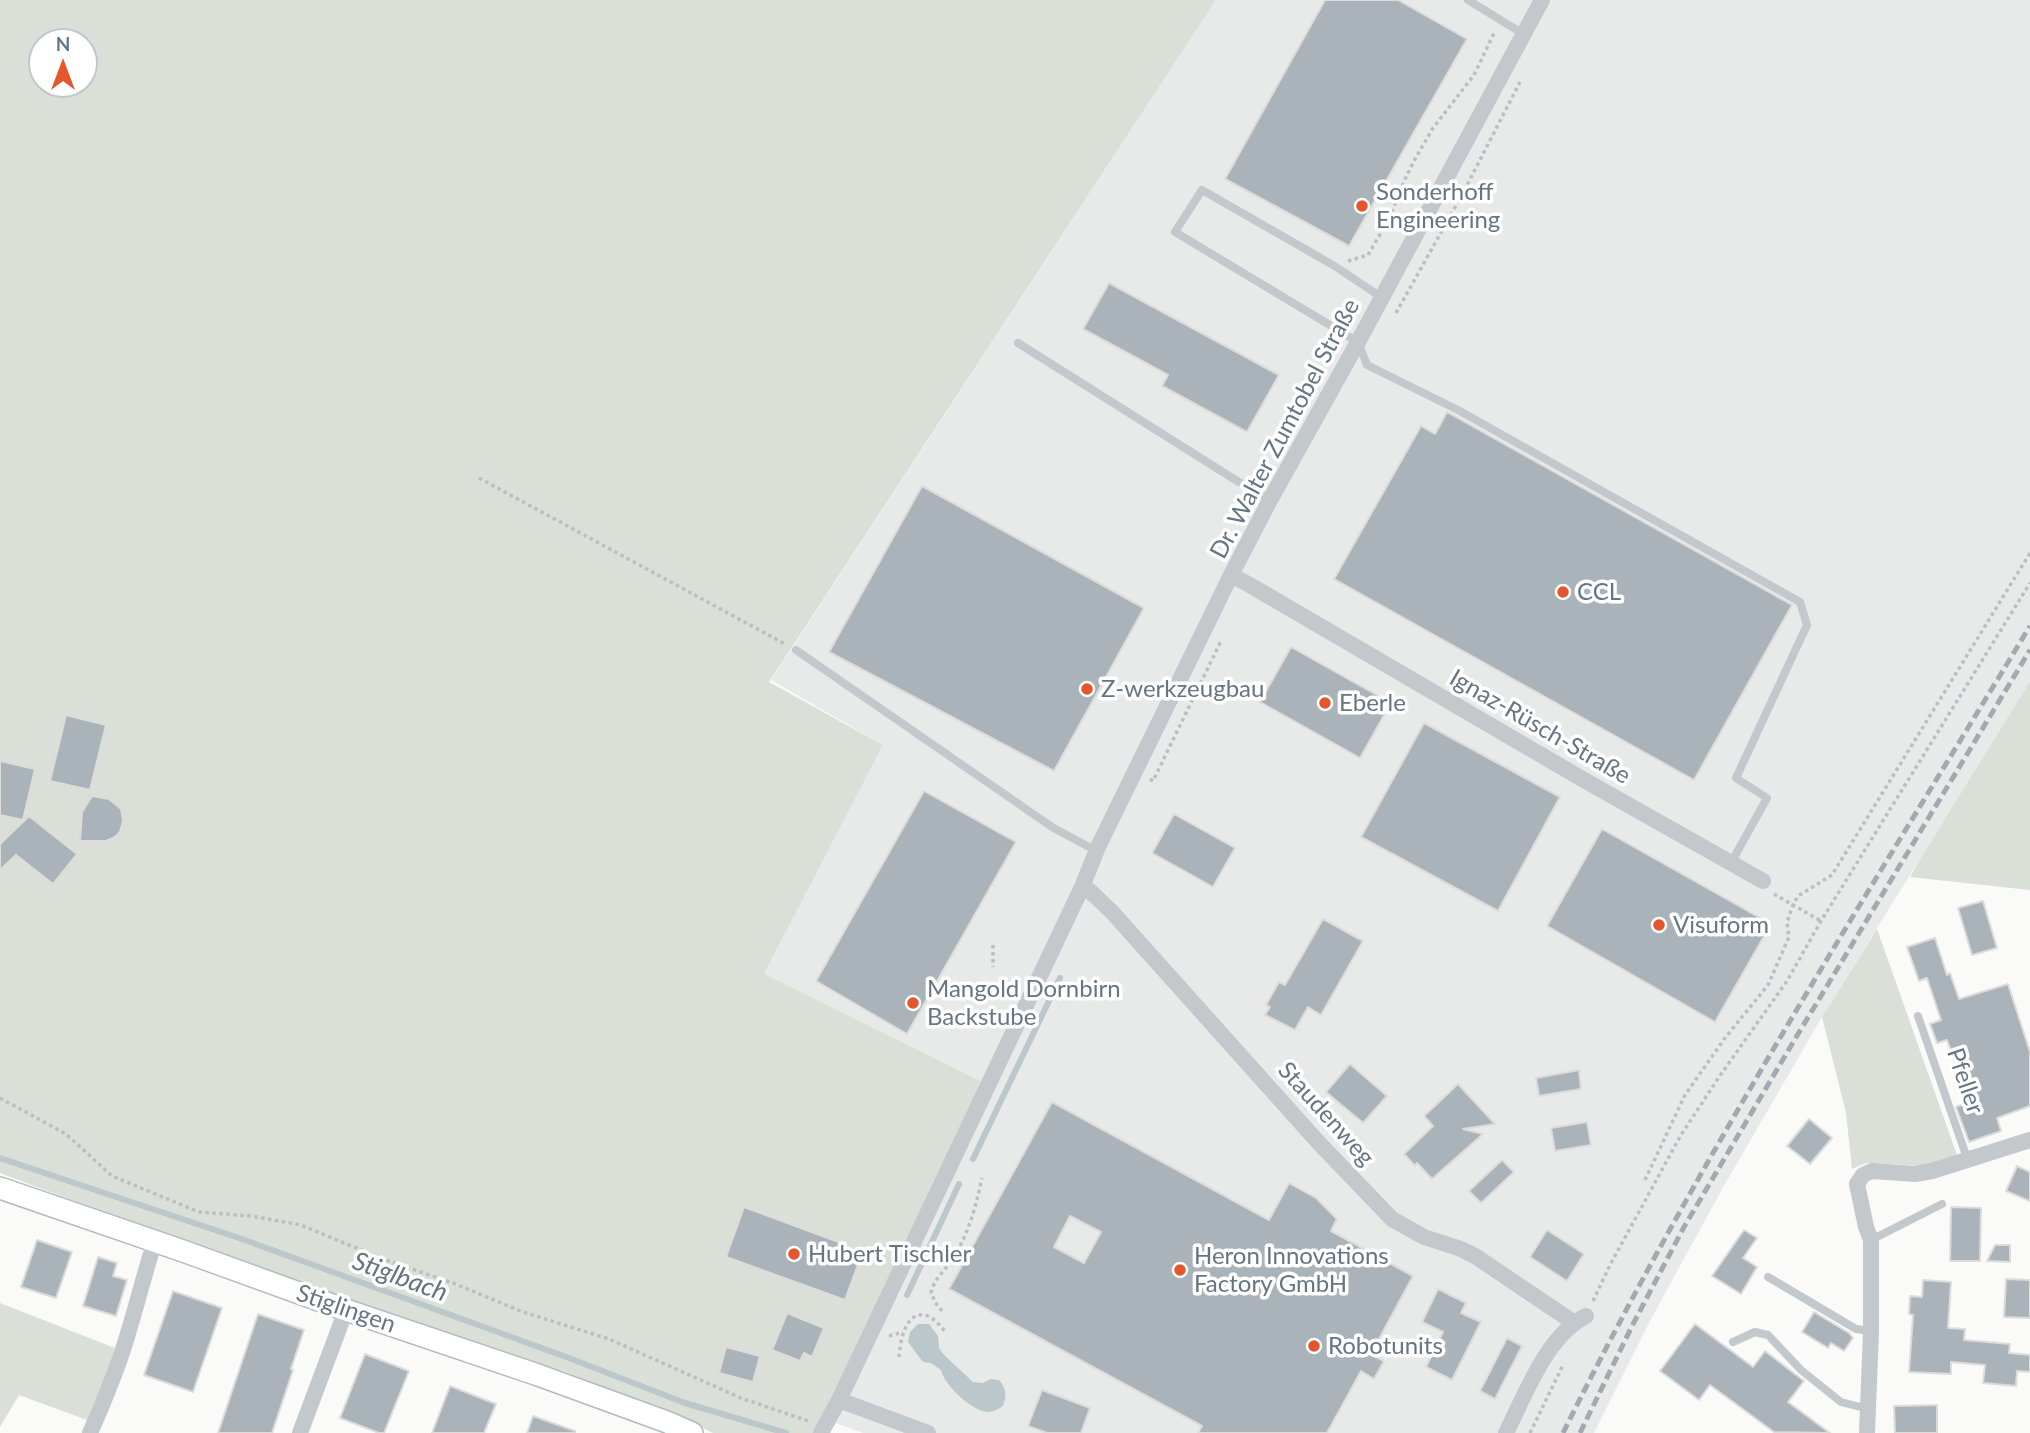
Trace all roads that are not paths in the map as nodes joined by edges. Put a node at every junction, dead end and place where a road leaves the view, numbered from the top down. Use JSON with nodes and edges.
{"nodes":[{"id":1,"x":1468,"y":0,"type":"edge"},
{"id":2,"x":1542,"y":0,"type":"edge"},
{"id":3,"x":1525,"y":35,"type":"junction"},
{"id":4,"x":1381,"y":297,"type":"junction"},
{"id":5,"x":1359,"y":342,"type":"junction"},
{"id":6,"x":1018,"y":343,"type":"dead end"},
{"id":7,"x":1270,"y":499,"type":"junction"},
{"id":8,"x":1231,"y":575,"type":"junction"},
{"id":9,"x":796,"y":650,"type":"road end"},
{"id":10,"x":1098,"y":848,"type":"junction"},
{"id":11,"x":1731,"y":863,"type":"junction"},
{"id":12,"x":1763,"y":881,"type":"road end"},
{"id":13,"x":1082,"y":887,"type":"junction"},
{"id":14,"x":1919,"y":1016,"type":"dead end"},
{"id":15,"x":2027,"y":1143,"type":"edge"},
{"id":16,"x":1968,"y":1161,"type":"junction"},
{"id":17,"x":0,"y":1188,"type":"edge"},
{"id":18,"x":1942,"y":1204,"type":"dead end"},
{"id":19,"x":1871,"y":1240,"type":"junction"},
{"id":20,"x":155,"y":1241,"type":"junction"},
{"id":21,"x":1768,"y":1276,"type":"dead end"},
{"id":22,"x":346,"y":1310,"type":"junction"},
{"id":23,"x":1871,"y":1331,"type":"junction"},
{"id":24,"x":1733,"y":1342,"type":"dead end"},
{"id":25,"x":839,"y":1400,"type":"junction"},
{"id":26,"x":1868,"y":1409,"type":"junction"},
{"id":27,"x":823,"y":1430,"type":"edge"},
{"id":28,"x":90,"y":1433,"type":"edge"},
{"id":29,"x":300,"y":1433,"type":"edge"},
{"id":30,"x":692,"y":1433,"type":"edge"},
{"id":31,"x":928,"y":1433,"type":"edge"},
{"id":32,"x":1506,"y":1433,"type":"edge"},
{"id":33,"x":1867,"y":1433,"type":"edge"}],
"edges":[{"from":1,"to":3,"type":"lane"},
{"from":2,"to":3,"type":"street","name":"Dr. Walter Zumtobel Straße"},
{"from":3,"to":4,"type":"street","name":"Dr. Walter Zumtobel Straße"},
{"from":4,"to":5,"type":"street","name":"Dr. Walter Zumtobel Straße"},
{"from":4,"to":5,"type":"lane"},
{"from":5,"to":7,"type":"street","name":"Dr. Walter Zumtobel Straße"},
{"from":5,"to":11,"type":"lane"},
{"from":6,"to":7,"type":"lane"},
{"from":7,"to":8,"type":"street","name":"Dr. Walter Zumtobel Straße"},
{"from":8,"to":10,"type":"street","name":"Dr. Walter Zumtobel Straße"},
{"from":8,"to":11,"type":"street","name":"Ignaz-Rüsch-Straße"},
{"from":9,"to":10,"type":"lane"},
{"from":10,"to":13,"type":"street","name":"Dr. Walter Zumtobel Straße"},
{"from":11,"to":12,"type":"street","name":"Ignaz-Rüsch-Straße"},
{"from":13,"to":25,"type":"street","name":"Dr. Walter Zumtobel Straße"},
{"from":13,"to":32,"type":"street","name":"Staudenweg"},
{"from":14,"to":16,"type":"lane","name":"Pfeller"},
{"from":15,"to":16,"type":"street"},
{"from":16,"to":19,"type":"street"},
{"from":17,"to":20,"type":"main road","name":"Stiglingen"},
{"from":18,"to":19,"type":"lane"},
{"from":19,"to":23,"type":"street"},
{"from":20,"to":22,"type":"main road","name":"Stiglingen"},
{"from":20,"to":28,"type":"street"},
{"from":21,"to":23,"type":"lane"},
{"from":22,"to":29,"type":"street"},
{"from":22,"to":30,"type":"main road","name":"Stiglingen"},
{"from":23,"to":26,"type":"street"},
{"from":24,"to":26,"type":"lane"},
{"from":25,"to":27,"type":"street","name":"Dr. Walter Zumtobel Straße"},
{"from":25,"to":31,"type":"street"},
{"from":26,"to":33,"type":"street"}]}
